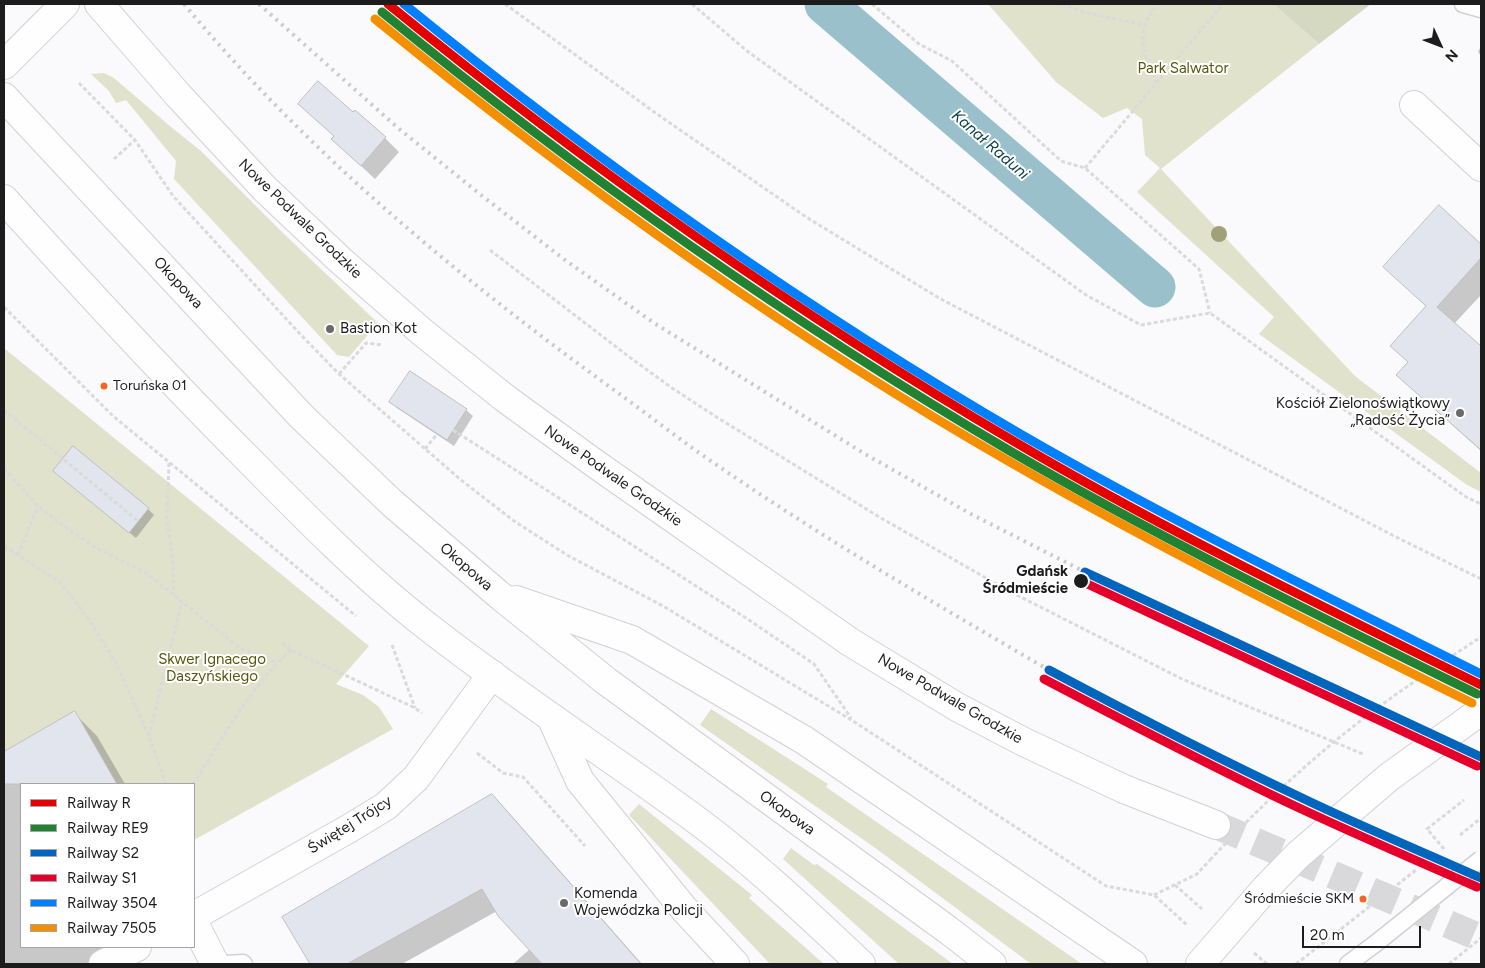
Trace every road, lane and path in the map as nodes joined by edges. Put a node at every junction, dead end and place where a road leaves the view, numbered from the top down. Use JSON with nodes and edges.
{"nodes":[{"id":1,"x":65,"y":4,"type":"edge"},
{"id":2,"x":99,"y":4,"type":"edge"},
{"id":3,"x":505,"y":4,"type":"edge"},
{"id":4,"x":692,"y":4,"type":"edge"},
{"id":5,"x":872,"y":4,"type":"edge"},
{"id":6,"x":1062,"y":4,"type":"edge"},
{"id":7,"x":1159,"y":4,"type":"edge"},
{"id":8,"x":1223,"y":4,"type":"edge"},
{"id":9,"x":1464,"y":4,"type":"edge"},
{"id":10,"x":1481,"y":8,"type":"edge"},
{"id":11,"x":1144,"y":25,"type":"junction"},
{"id":12,"x":4,"y":65,"type":"edge"},
{"id":13,"x":79,"y":83,"type":"dead end"},
{"id":14,"x":1157,"y":83,"type":"junction"},
{"id":15,"x":4,"y":97,"type":"edge"},
{"id":16,"x":1414,"y":106,"type":"dead end"},
{"id":17,"x":135,"y":140,"type":"junction"},
{"id":18,"x":114,"y":159,"type":"dead end"},
{"id":19,"x":1481,"y":167,"type":"edge"},
{"id":20,"x":1085,"y":168,"type":"junction"},
{"id":21,"x":4,"y":199,"type":"edge"},
{"id":22,"x":490,"y":250,"type":"dead end"},
{"id":23,"x":4,"y":307,"type":"edge"},
{"id":24,"x":1210,"y":312,"type":"junction"},
{"id":25,"x":384,"y":345,"type":"dead end"},
{"id":26,"x":339,"y":374,"type":"junction"},
{"id":27,"x":4,"y":410,"type":"edge"},
{"id":28,"x":453,"y":430,"type":"dead end"},
{"id":29,"x":437,"y":434,"type":"dead end"},
{"id":30,"x":425,"y":449,"type":"junction"},
{"id":31,"x":169,"y":462,"type":"junction"},
{"id":32,"x":4,"y":468,"type":"edge"},
{"id":33,"x":1481,"y":504,"type":"edge"},
{"id":34,"x":38,"y":506,"type":"junction"},
{"id":35,"x":138,"y":521,"type":"dead end"},
{"id":36,"x":4,"y":546,"type":"edge"},
{"id":37,"x":18,"y":555,"type":"junction"},
{"id":38,"x":1481,"y":579,"type":"edge"},
{"id":39,"x":174,"y":594,"type":"junction"},
{"id":40,"x":498,"y":594,"type":"junction"},
{"id":41,"x":182,"y":600,"type":"junction"},
{"id":42,"x":356,"y":616,"type":"dead end"},
{"id":43,"x":1481,"y":637,"type":"edge"},
{"id":44,"x":386,"y":641,"type":"dead end"},
{"id":45,"x":282,"y":643,"type":"dead end"},
{"id":46,"x":291,"y":650,"type":"junction"},
{"id":47,"x":277,"y":663,"type":"junction"},
{"id":48,"x":492,"y":674,"type":"junction"},
{"id":49,"x":1481,"y":711,"type":"edge"},
{"id":50,"x":550,"y":716,"type":"junction"},
{"id":51,"x":853,"y":721,"type":"junction"},
{"id":52,"x":149,"y":736,"type":"junction"},
{"id":53,"x":474,"y":751,"type":"dead end"},
{"id":54,"x":1368,"y":756,"type":"dead end"},
{"id":55,"x":166,"y":783,"type":"edge"},
{"id":56,"x":194,"y":783,"type":"edge"},
{"id":57,"x":1464,"y":800,"type":"dead end"},
{"id":58,"x":1481,"y":818,"type":"edge"},
{"id":59,"x":1216,"y":825,"type":"tunnel mouth"},
{"id":60,"x":1459,"y":836,"type":"dead end"},
{"id":61,"x":1451,"y":842,"type":"dead end"},
{"id":62,"x":589,"y":851,"type":"dead end"},
{"id":63,"x":1481,"y":858,"type":"edge"},
{"id":64,"x":1420,"y":867,"type":"dead end"},
{"id":65,"x":195,"y":915,"type":"edge"},
{"id":66,"x":195,"y":924,"type":"edge"},
{"id":67,"x":1481,"y":938,"type":"edge"},
{"id":68,"x":135,"y":948,"type":"edge"},
{"id":69,"x":103,"y":964,"type":"edge"},
{"id":70,"x":215,"y":964,"type":"edge"},
{"id":71,"x":225,"y":964,"type":"edge"},
{"id":72,"x":244,"y":964,"type":"edge"},
{"id":73,"x":735,"y":964,"type":"edge"},
{"id":74,"x":861,"y":964,"type":"edge"},
{"id":75,"x":992,"y":964,"type":"edge"},
{"id":76,"x":1133,"y":964,"type":"edge"},
{"id":77,"x":1200,"y":964,"type":"edge"},
{"id":78,"x":1296,"y":964,"type":"edge"},
{"id":79,"x":1348,"y":964,"type":"edge"},
{"id":80,"x":1449,"y":964,"type":"edge"}],
"edges":[{"from":1,"to":12,"type":"main road"},
{"from":2,"to":59,"type":"main road","name":"Nowe Podwale Grodzkie"},
{"from":3,"to":38,"type":"path"},
{"from":4,"to":24,"type":"path"},
{"from":5,"to":20,"type":"path"},
{"from":6,"to":11,"type":"path"},
{"from":7,"to":11,"type":"path"},
{"from":8,"to":14,"type":"path"},
{"from":9,"to":10,"type":"lane"},
{"from":11,"to":14,"type":"path"},
{"from":13,"to":17,"type":"path"},
{"from":14,"to":20,"type":"path"},
{"from":15,"to":40,"type":"main road","name":"Okopowa"},
{"from":16,"to":19,"type":"main road"},
{"from":17,"to":18,"type":"path"},
{"from":17,"to":26,"type":"path"},
{"from":20,"to":24,"type":"path"},
{"from":21,"to":48,"type":"main road"},
{"from":22,"to":54,"type":"path"},
{"from":23,"to":31,"type":"path"},
{"from":24,"to":33,"type":"path"},
{"from":25,"to":26,"type":"path"},
{"from":26,"to":30,"type":"path"},
{"from":27,"to":35,"type":"path"},
{"from":28,"to":51,"type":"path"},
{"from":29,"to":30,"type":"path"},
{"from":30,"to":51,"type":"path"},
{"from":31,"to":39,"type":"path"},
{"from":31,"to":42,"type":"path"},
{"from":32,"to":34,"type":"path"},
{"from":34,"to":37,"type":"path"},
{"from":34,"to":39,"type":"path"},
{"from":36,"to":37,"type":"path"},
{"from":37,"to":52,"type":"path"},
{"from":39,"to":41,"type":"path"},
{"from":40,"to":75,"type":"main road","name":"Okopowa"},
{"from":40,"to":76,"type":"main road"},
{"from":41,"to":47,"type":"path"},
{"from":41,"to":52,"type":"path"},
{"from":43,"to":51,"type":"path","bridge":true},
{"from":44,"to":46,"type":"path"},
{"from":45,"to":46,"type":"path"},
{"from":46,"to":47,"type":"path"},
{"from":47,"to":56,"type":"path"},
{"from":48,"to":50,"type":"main road"},
{"from":48,"to":65,"type":"main road","name":"Świętej Trójcy"},
{"from":49,"to":77,"type":"main road","bridge":true},
{"from":50,"to":73,"type":"main road"},
{"from":50,"to":74,"type":"main road"},
{"from":52,"to":55,"type":"path"},
{"from":53,"to":62,"type":"path"},
{"from":57,"to":61,"type":"path"},
{"from":58,"to":60,"type":"path","bridge":true},
{"from":63,"to":79,"type":"lane","bridge":true},
{"from":64,"to":78,"type":"path","bridge":true},
{"from":66,"to":70,"type":"main road"},
{"from":67,"to":80,"type":"path"},
{"from":68,"to":69,"type":"main road"},
{"from":71,"to":72,"type":"lane"}]}
